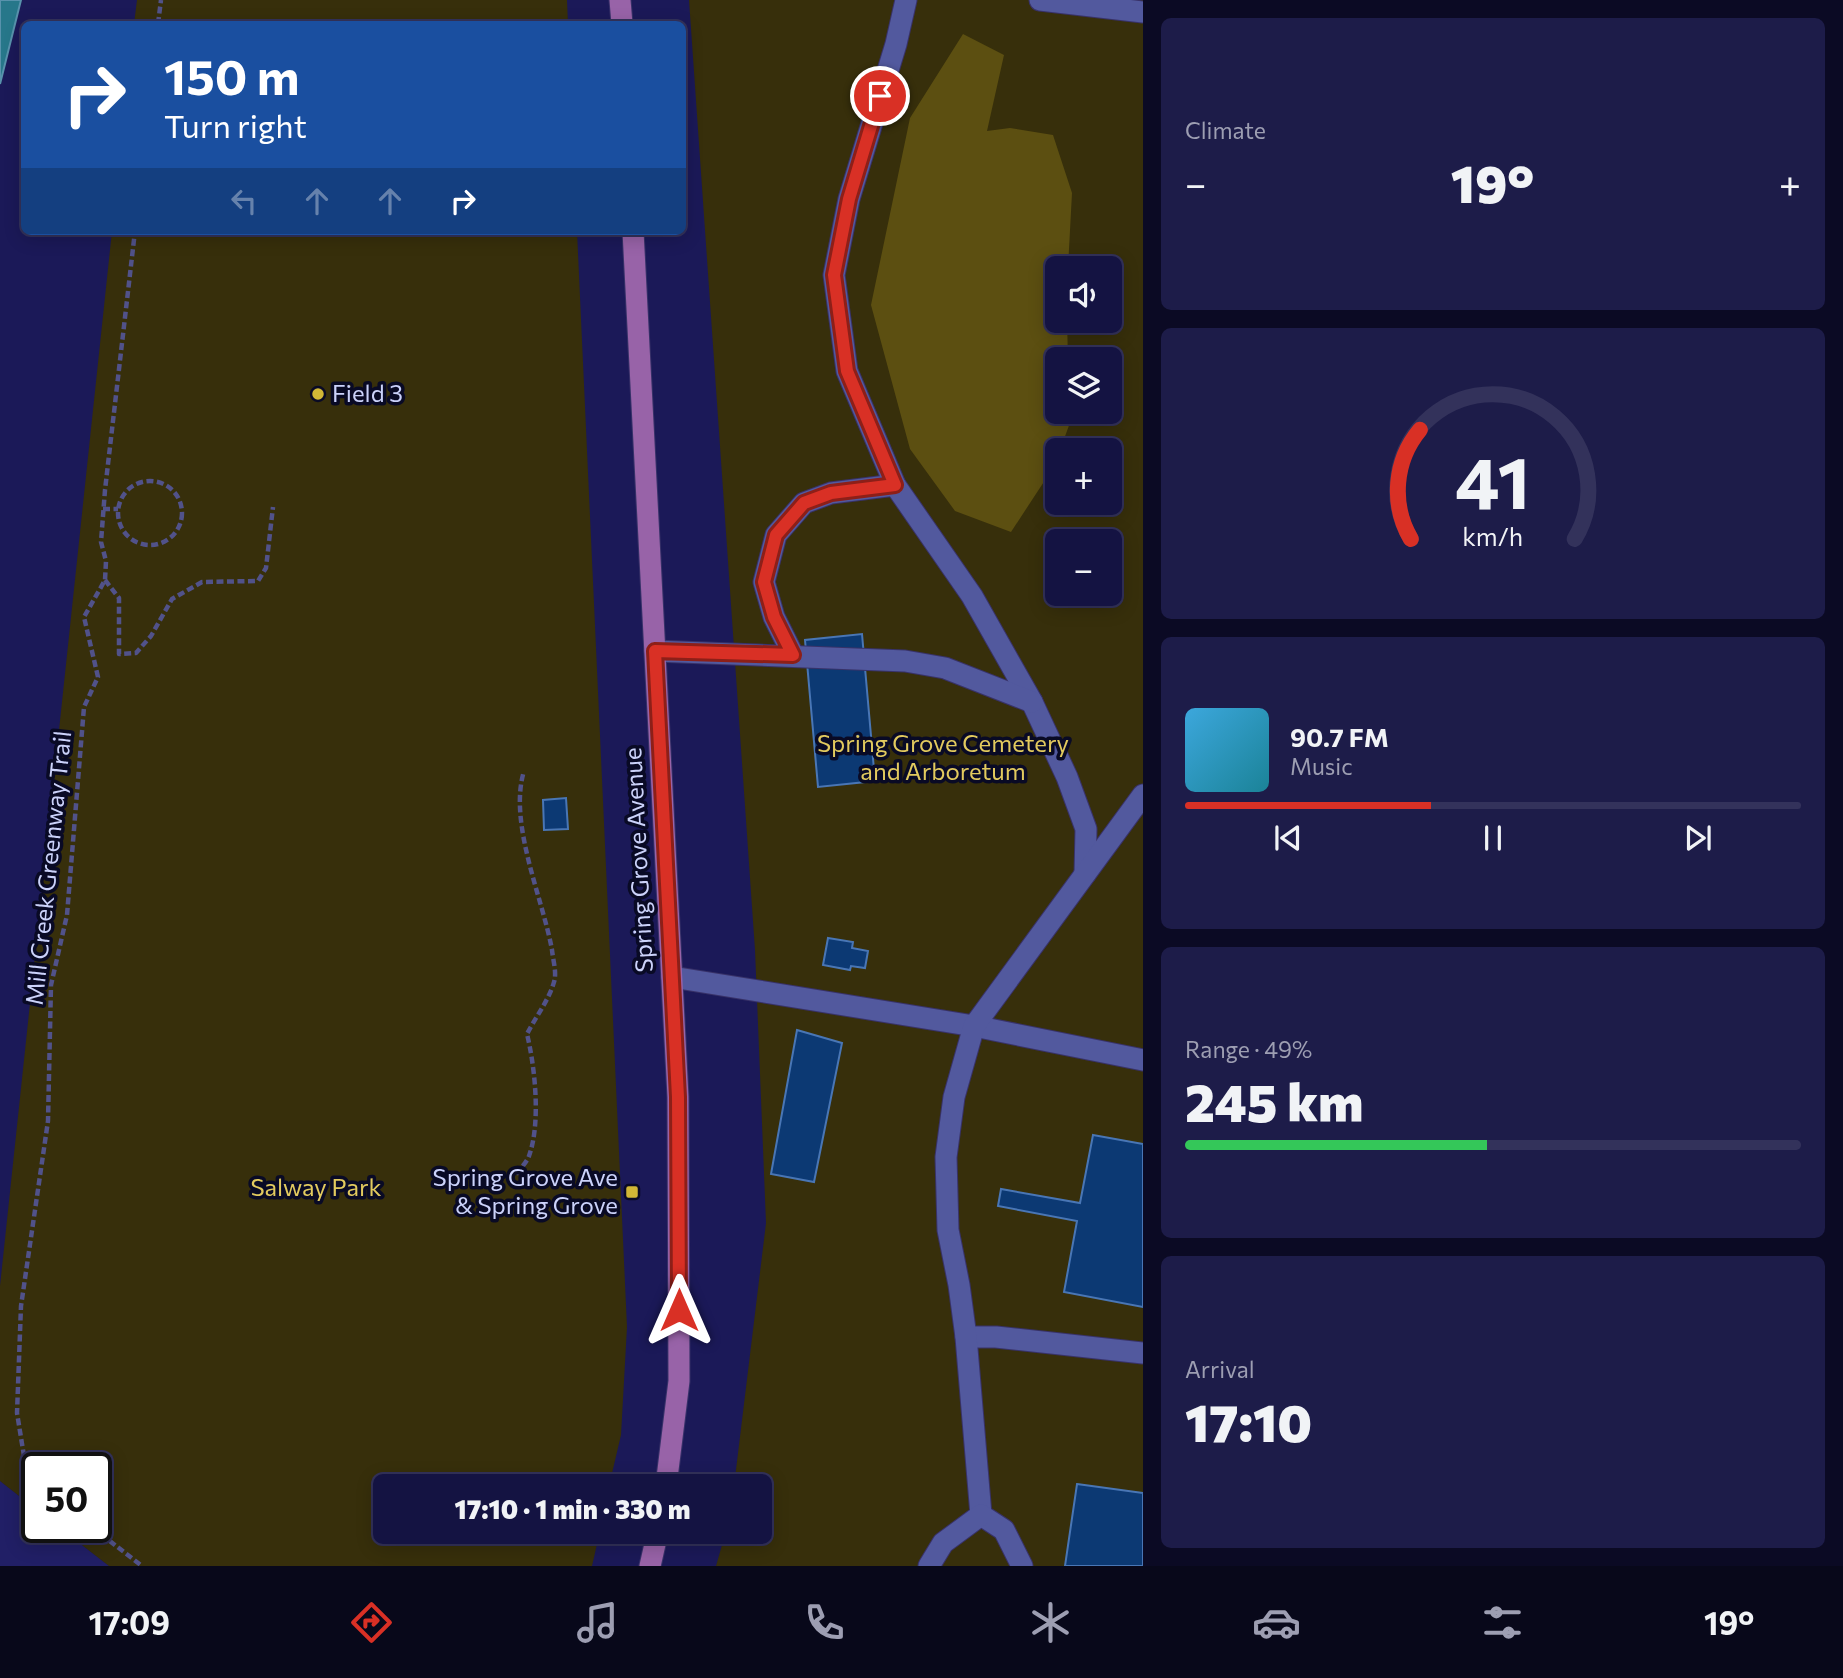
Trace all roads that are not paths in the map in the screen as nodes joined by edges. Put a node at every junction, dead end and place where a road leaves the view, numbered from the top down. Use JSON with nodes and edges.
{"nodes":[{"id":1,"x":620,"y":0,"type":"edge"},
{"id":2,"x":906,"y":0,"type":"edge"},
{"id":3,"x":1041,"y":0,"type":"edge"},
{"id":4,"x":1143,"y":12,"type":"edge"},
{"id":5,"x":622,"y":21,"type":"edge"},
{"id":6,"x":634,"y":235,"type":"edge"},
{"id":7,"x":895,"y":485,"type":"junction"},
{"id":8,"x":655,"y":651,"type":"junction"},
{"id":9,"x":793,"y":655,"type":"junction"},
{"id":10,"x":1032,"y":702,"type":"junction"},
{"id":11,"x":1143,"y":794,"type":"edge"},
{"id":12,"x":1085,"y":874,"type":"junction"},
{"id":13,"x":672,"y":977,"type":"junction"},
{"id":14,"x":974,"y":1026,"type":"junction"},
{"id":15,"x":1143,"y":1060,"type":"edge"},
{"id":16,"x":966,"y":1337,"type":"junction"},
{"id":17,"x":1143,"y":1353,"type":"edge"},
{"id":18,"x":667,"y":1474,"type":"edge"},
{"id":19,"x":981,"y":1514,"type":"junction"},
{"id":20,"x":655,"y":1544,"type":"edge"},
{"id":21,"x":650,"y":1566,"type":"edge"},
{"id":22,"x":929,"y":1566,"type":"edge"},
{"id":23,"x":1022,"y":1566,"type":"edge"}],
"edges":[{"from":1,"to":5,"type":"main road"},
{"from":2,"to":7,"type":"street"},
{"from":3,"to":4,"type":"street"},
{"from":6,"to":8,"type":"main road","name":"Spring Grove Avenue"},
{"from":7,"to":9,"type":"street"},
{"from":7,"to":10,"type":"street"},
{"from":8,"to":9,"type":"street"},
{"from":8,"to":13,"type":"main road","name":"Spring Grove Avenue"},
{"from":9,"to":10,"type":"street"},
{"from":10,"to":12,"type":"street"},
{"from":11,"to":12,"type":"street"},
{"from":12,"to":14,"type":"street"},
{"from":13,"to":14,"type":"street"},
{"from":13,"to":18,"type":"main road","name":"Spring Grove Avenue"},
{"from":14,"to":15,"type":"street"},
{"from":14,"to":16,"type":"street"},
{"from":16,"to":17,"type":"street"},
{"from":16,"to":19,"type":"street"},
{"from":19,"to":22,"type":"street"},
{"from":19,"to":23,"type":"street"},
{"from":20,"to":21,"type":"main road"}]}
